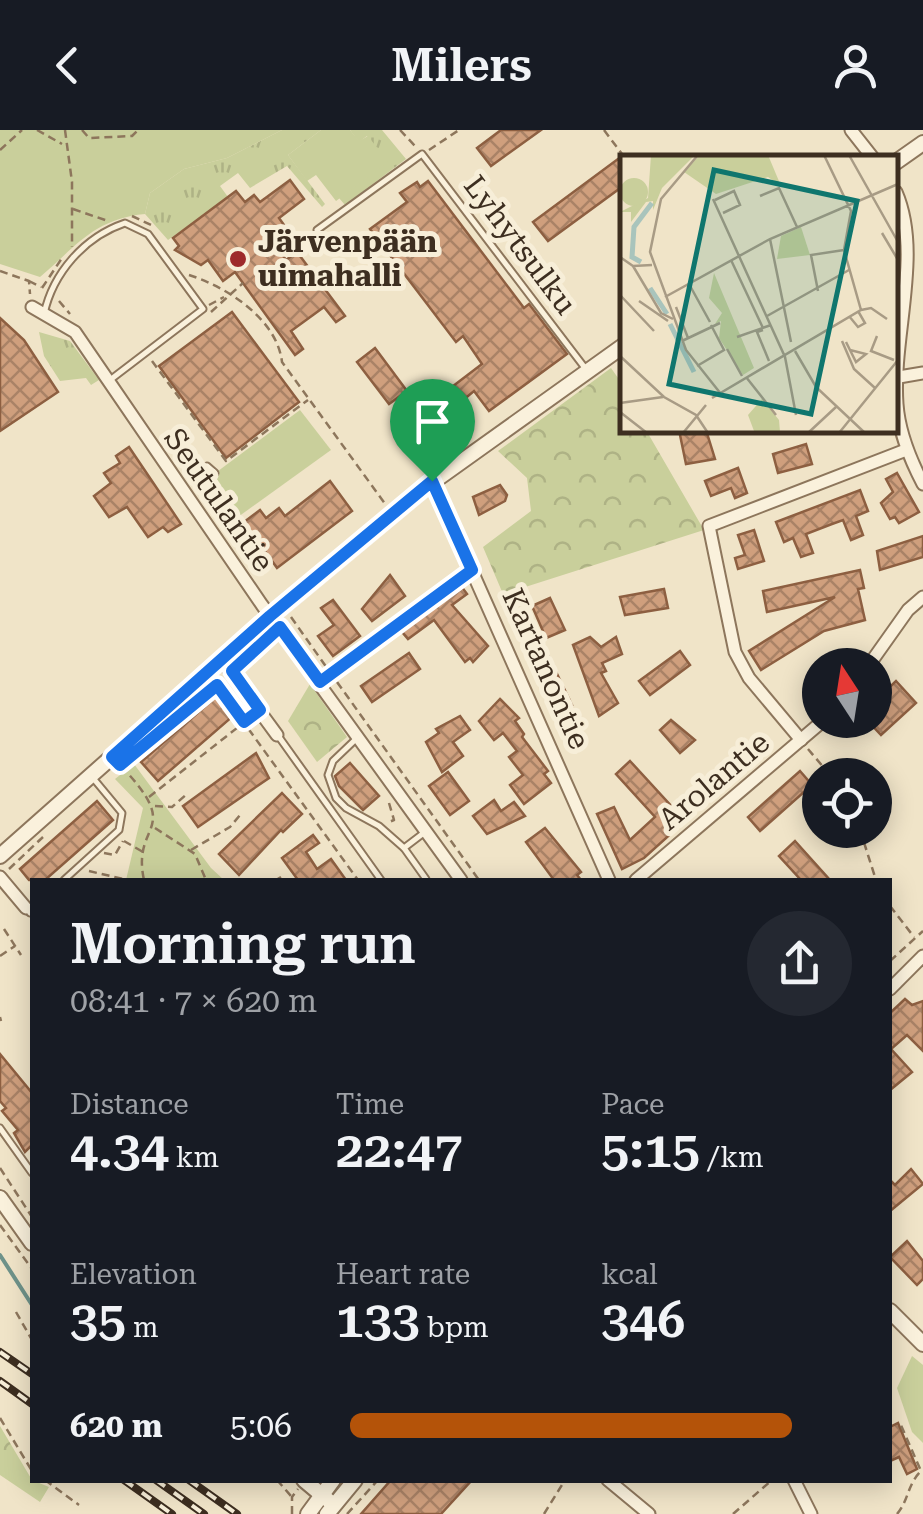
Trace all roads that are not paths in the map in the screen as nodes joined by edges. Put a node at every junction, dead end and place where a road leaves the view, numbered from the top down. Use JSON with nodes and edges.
{"nodes":[{"id":1,"x":851,"y":130,"type":"edge"},
{"id":2,"x":923,"y":143,"type":"edge"},
{"id":3,"x":871,"y":155,"type":"edge"},
{"id":4,"x":898,"y":161,"type":"edge"},
{"id":5,"x":898,"y":197,"type":"edge"},
{"id":6,"x":317,"y":230,"type":"dead end"},
{"id":7,"x":32,"y":306,"type":"road end"},
{"id":8,"x":44,"y":314,"type":"junction"},
{"id":9,"x":620,"y":348,"type":"edge"},
{"id":10,"x":587,"y":370,"type":"junction"},
{"id":11,"x":923,"y":373,"type":"edge"},
{"id":12,"x":899,"y":377,"type":"junction"},
{"id":13,"x":108,"y":382,"type":"junction"},
{"id":14,"x":898,"y":390,"type":"edge"},
{"id":15,"x":898,"y":409,"type":"edge"},
{"id":16,"x":906,"y":450,"type":"junction"},
{"id":17,"x":207,"y":466,"type":"dead end"},
{"id":18,"x":215,"y":473,"type":"dead end"},
{"id":19,"x":432,"y":481,"type":"junction"},
{"id":20,"x":923,"y":484,"type":"edge"},
{"id":21,"x":472,"y":570,"type":"junction"},
{"id":22,"x":923,"y":598,"type":"edge"},
{"id":23,"x":275,"y":622,"type":"junction"},
{"id":24,"x":881,"y":648,"type":"edge"},
{"id":25,"x":227,"y":666,"type":"junction"},
{"id":26,"x":326,"y":678,"type":"junction"},
{"id":27,"x":277,"y":735,"type":"joint"},
{"id":28,"x":359,"y":737,"type":"junction"},
{"id":29,"x":802,"y":738,"type":"edge"},
{"id":30,"x":800,"y":740,"type":"junction"},
{"id":31,"x":95,"y":780,"type":"junction"},
{"id":32,"x":426,"y":831,"type":"junction"},
{"id":33,"x":404,"y":848,"type":"junction"},
{"id":34,"x":0,"y":856,"type":"edge"},
{"id":35,"x":0,"y":877,"type":"edge"},
{"id":36,"x":66,"y":878,"type":"edge"},
{"id":37,"x":380,"y":878,"type":"edge"},
{"id":38,"x":425,"y":878,"type":"edge"},
{"id":39,"x":461,"y":878,"type":"edge"},
{"id":40,"x":608,"y":878,"type":"edge"},
{"id":41,"x":638,"y":878,"type":"edge"},
{"id":42,"x":30,"y":912,"type":"edge"},
{"id":43,"x":920,"y":965,"type":"edge"},
{"id":44,"x":892,"y":986,"type":"edge"},
{"id":45,"x":0,"y":1128,"type":"edge"},
{"id":46,"x":30,"y":1170,"type":"edge"},
{"id":47,"x":0,"y":1198,"type":"edge"},
{"id":48,"x":30,"y":1229,"type":"edge"},
{"id":49,"x":892,"y":1313,"type":"edge"},
{"id":50,"x":923,"y":1344,"type":"edge"},
{"id":51,"x":307,"y":1483,"type":"edge"},
{"id":52,"x":352,"y":1483,"type":"edge"},
{"id":53,"x":612,"y":1483,"type":"edge"},
{"id":54,"x":796,"y":1483,"type":"edge"},
{"id":55,"x":327,"y":1505,"type":"edge"},
{"id":56,"x":308,"y":1514,"type":"edge"},
{"id":57,"x":649,"y":1514,"type":"edge"},
{"id":58,"x":811,"y":1514,"type":"edge"}],
"edges":[{"from":1,"to":3,"type":"street"},
{"from":2,"to":4,"type":"street"},
{"from":5,"to":12,"type":"street"},
{"from":6,"to":10,"type":"lane","name":"Lyhytsulku"},
{"from":7,"to":8,"type":"street","name":"Seutulantie"},
{"from":8,"to":13,"type":"street","name":"Seutulantie"},
{"from":8,"to":13,"type":"lane"},
{"from":9,"to":10,"type":"street"},
{"from":10,"to":19,"type":"street"},
{"from":11,"to":12,"type":"street"},
{"from":12,"to":14,"type":"street"},
{"from":13,"to":23,"type":"street","name":"Seutulantie"},
{"from":15,"to":16,"type":"street"},
{"from":16,"to":20,"type":"street"},
{"from":16,"to":30,"type":"street"},
{"from":17,"to":18,"type":"lane"},
{"from":19,"to":21,"type":"street","name":"Kartanontie"},
{"from":19,"to":23,"type":"street"},
{"from":21,"to":26,"type":"lane"},
{"from":21,"to":40,"type":"street","name":"Kartanontie"},
{"from":22,"to":24,"type":"street"},
{"from":23,"to":25,"type":"street"},
{"from":23,"to":26,"type":"street","name":"Seutulantie"},
{"from":25,"to":27,"type":"street"},
{"from":25,"to":31,"type":"street"},
{"from":26,"to":28,"type":"street","name":"Seutulantie"},
{"from":27,"to":37,"type":"lane"},
{"from":28,"to":32,"type":"street","name":"Seutulantie"},
{"from":28,"to":33,"type":"lane"},
{"from":29,"to":30,"type":"street","name":"Arolantie"},
{"from":30,"to":41,"type":"street","name":"Arolantie"},
{"from":31,"to":34,"type":"street"},
{"from":31,"to":36,"type":"lane"},
{"from":32,"to":33,"type":"lane"},
{"from":32,"to":39,"type":"street","name":"Seutulantie"},
{"from":33,"to":38,"type":"lane"},
{"from":35,"to":42,"type":"street"},
{"from":43,"to":44,"type":"street"},
{"from":45,"to":46,"type":"lane"},
{"from":47,"to":48,"type":"street"},
{"from":49,"to":50,"type":"street"},
{"from":51,"to":55,"type":"street"},
{"from":52,"to":55,"type":"street"},
{"from":53,"to":57,"type":"street"},
{"from":54,"to":58,"type":"street"},
{"from":55,"to":56,"type":"street"}]}
